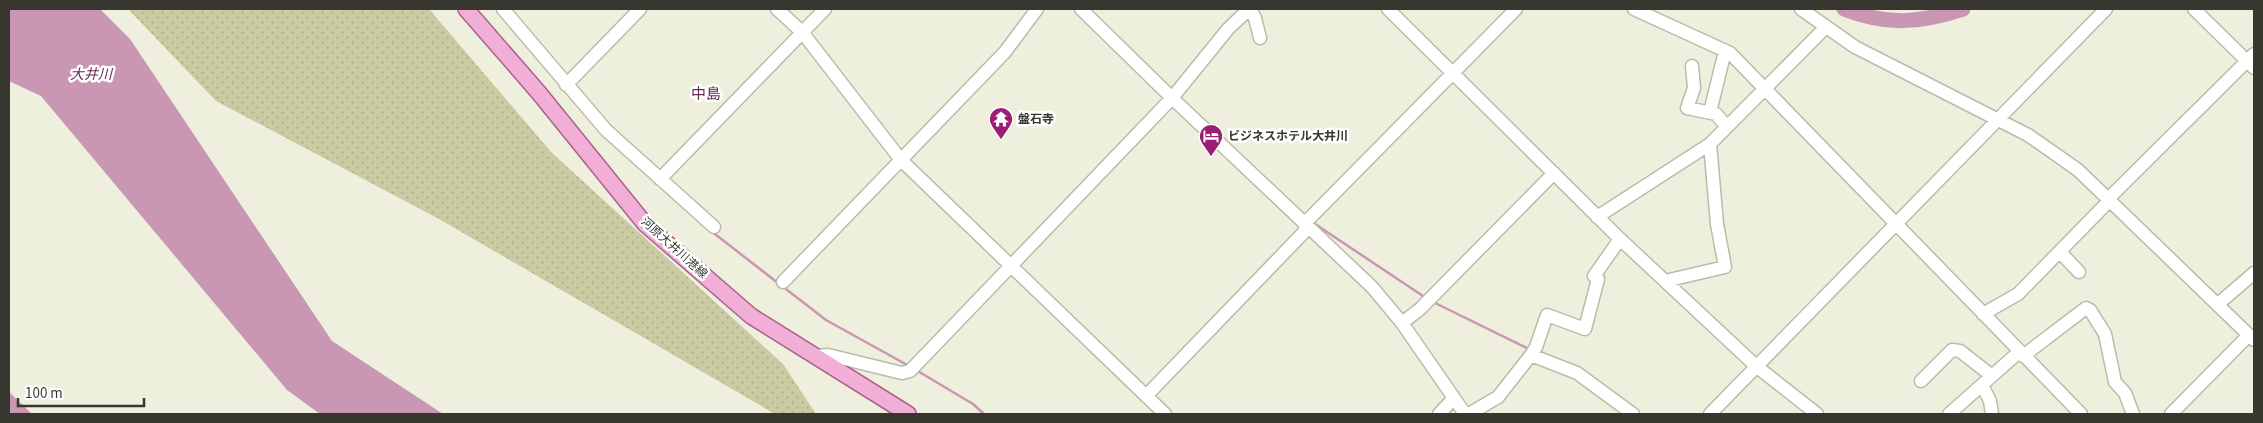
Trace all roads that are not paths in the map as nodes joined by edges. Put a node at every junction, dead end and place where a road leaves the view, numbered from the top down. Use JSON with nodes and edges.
{"nodes":[{"id":1,"x":466,"y":9,"type":"edge"},
{"id":2,"x":503,"y":9,"type":"edge"},
{"id":3,"x":640,"y":9,"type":"edge"},
{"id":4,"x":777,"y":9,"type":"edge"},
{"id":5,"x":825,"y":9,"type":"edge"},
{"id":6,"x":1037,"y":9,"type":"edge"},
{"id":7,"x":1081,"y":9,"type":"edge"},
{"id":8,"x":1249,"y":9,"type":"edge"},
{"id":9,"x":1388,"y":9,"type":"edge"},
{"id":10,"x":1516,"y":9,"type":"edge"},
{"id":11,"x":1634,"y":9,"type":"edge"},
{"id":12,"x":1801,"y":9,"type":"edge"},
{"id":13,"x":2106,"y":9,"type":"edge"},
{"id":14,"x":2194,"y":9,"type":"edge"},
{"id":15,"x":1826,"y":27,"type":"junction"},
{"id":16,"x":802,"y":32,"type":"junction"},
{"id":17,"x":1260,"y":38,"type":"dead end"},
{"id":18,"x":1726,"y":51,"type":"junction"},
{"id":19,"x":2252,"y":61,"type":"edge"},
{"id":20,"x":1692,"y":66,"type":"dead end"},
{"id":21,"x":1453,"y":73,"type":"junction"},
{"id":22,"x":566,"y":85,"type":"junction"},
{"id":23,"x":1765,"y":89,"type":"junction"},
{"id":24,"x":1174,"y":95,"type":"junction"},
{"id":25,"x":1710,"y":112,"type":"junction"},
{"id":26,"x":1998,"y":119,"type":"junction"},
{"id":27,"x":1728,"y":127,"type":"junction"},
{"id":28,"x":1710,"y":144,"type":"junction"},
{"id":29,"x":901,"y":160,"type":"junction"},
{"id":30,"x":1554,"y":173,"type":"junction"},
{"id":31,"x":660,"y":179,"type":"junction"},
{"id":32,"x":2109,"y":200,"type":"junction"},
{"id":33,"x":1597,"y":217,"type":"junction"},
{"id":34,"x":1308,"y":222,"type":"junction"},
{"id":35,"x":1895,"y":224,"type":"junction"},
{"id":36,"x":714,"y":227,"type":"dead end"},
{"id":37,"x":1620,"y":239,"type":"junction"},
{"id":38,"x":2060,"y":252,"type":"junction"},
{"id":39,"x":1010,"y":267,"type":"junction"},
{"id":40,"x":2079,"y":272,"type":"dead end"},
{"id":41,"x":2254,"y":273,"type":"edge"},
{"id":42,"x":1665,"y":281,"type":"junction"},
{"id":43,"x":783,"y":282,"type":"dead end"},
{"id":44,"x":2218,"y":304,"type":"junction"},
{"id":45,"x":1983,"y":314,"type":"junction"},
{"id":46,"x":1402,"y":322,"type":"junction"},
{"id":47,"x":2252,"y":337,"type":"edge"},
{"id":48,"x":1533,"y":352,"type":"junction"},
{"id":49,"x":2021,"y":354,"type":"junction"},
{"id":50,"x":815,"y":356,"type":"junction"},
{"id":51,"x":1756,"y":366,"type":"junction"},
{"id":52,"x":1992,"y":376,"type":"junction"},
{"id":53,"x":1920,"y":381,"type":"dead end"},
{"id":54,"x":1982,"y":385,"type":"junction"},
{"id":55,"x":1146,"y":396,"type":"junction"},
{"id":56,"x":1454,"y":398,"type":"junction"},
{"id":57,"x":908,"y":414,"type":"edge"},
{"id":58,"x":1164,"y":414,"type":"edge"},
{"id":59,"x":1439,"y":414,"type":"edge"},
{"id":60,"x":1465,"y":414,"type":"edge"},
{"id":61,"x":1469,"y":414,"type":"edge"},
{"id":62,"x":1633,"y":414,"type":"edge"},
{"id":63,"x":1710,"y":414,"type":"edge"},
{"id":64,"x":1817,"y":414,"type":"edge"},
{"id":65,"x":1949,"y":414,"type":"edge"},
{"id":66,"x":1992,"y":414,"type":"edge"},
{"id":67,"x":2081,"y":414,"type":"edge"},
{"id":68,"x":2133,"y":414,"type":"edge"},
{"id":69,"x":2171,"y":414,"type":"edge"}],
"edges":[{"from":1,"to":50,"type":"main road","name":"河原大井川港線"},
{"from":2,"to":22,"type":"street"},
{"from":3,"to":22,"type":"street"},
{"from":4,"to":16,"type":"street"},
{"from":5,"to":16,"type":"street"},
{"from":6,"to":29,"type":"street"},
{"from":7,"to":24,"type":"street"},
{"from":8,"to":17,"type":"street"},
{"from":8,"to":24,"type":"street"},
{"from":9,"to":21,"type":"street"},
{"from":10,"to":21,"type":"street"},
{"from":11,"to":18,"type":"street"},
{"from":12,"to":15,"type":"street"},
{"from":13,"to":26,"type":"street"},
{"from":14,"to":19,"type":"street"},
{"from":15,"to":23,"type":"street"},
{"from":15,"to":26,"type":"street"},
{"from":16,"to":29,"type":"street"},
{"from":16,"to":31,"type":"street"},
{"from":18,"to":23,"type":"street"},
{"from":18,"to":25,"type":"street"},
{"from":19,"to":32,"type":"street"},
{"from":20,"to":25,"type":"street"},
{"from":21,"to":30,"type":"street"},
{"from":21,"to":34,"type":"street"},
{"from":22,"to":31,"type":"street"},
{"from":23,"to":27,"type":"street"},
{"from":23,"to":35,"type":"street"},
{"from":24,"to":34,"type":"street"},
{"from":24,"to":39,"type":"street"},
{"from":25,"to":27,"type":"street"},
{"from":26,"to":32,"type":"street"},
{"from":26,"to":35,"type":"street"},
{"from":27,"to":28,"type":"street"},
{"from":28,"to":33,"type":"street"},
{"from":28,"to":42,"type":"street"},
{"from":29,"to":39,"type":"street"},
{"from":29,"to":43,"type":"street"},
{"from":30,"to":33,"type":"street"},
{"from":30,"to":46,"type":"street"},
{"from":31,"to":36,"type":"street"},
{"from":32,"to":38,"type":"street"},
{"from":32,"to":44,"type":"street"},
{"from":33,"to":37,"type":"street"},
{"from":34,"to":46,"type":"street"},
{"from":34,"to":55,"type":"street"},
{"from":35,"to":45,"type":"street"},
{"from":35,"to":51,"type":"street"},
{"from":37,"to":42,"type":"street"},
{"from":37,"to":48,"type":"street"},
{"from":38,"to":40,"type":"street"},
{"from":38,"to":45,"type":"street"},
{"from":39,"to":50,"type":"street"},
{"from":39,"to":55,"type":"street"},
{"from":41,"to":44,"type":"street"},
{"from":42,"to":51,"type":"street"},
{"from":44,"to":47,"type":"street"},
{"from":45,"to":49,"type":"street"},
{"from":46,"to":56,"type":"street"},
{"from":47,"to":69,"type":"street"},
{"from":48,"to":61,"type":"street"},
{"from":48,"to":62,"type":"street"},
{"from":49,"to":52,"type":"street"},
{"from":49,"to":67,"type":"street"},
{"from":49,"to":68,"type":"street"},
{"from":50,"to":57,"type":"main road","name":"河原大井川港線"},
{"from":51,"to":63,"type":"street"},
{"from":51,"to":64,"type":"street"},
{"from":52,"to":53,"type":"street"},
{"from":52,"to":54,"type":"street"},
{"from":54,"to":65,"type":"street"},
{"from":54,"to":66,"type":"street"},
{"from":55,"to":58,"type":"street"},
{"from":56,"to":59,"type":"street"},
{"from":56,"to":60,"type":"street"}]}
